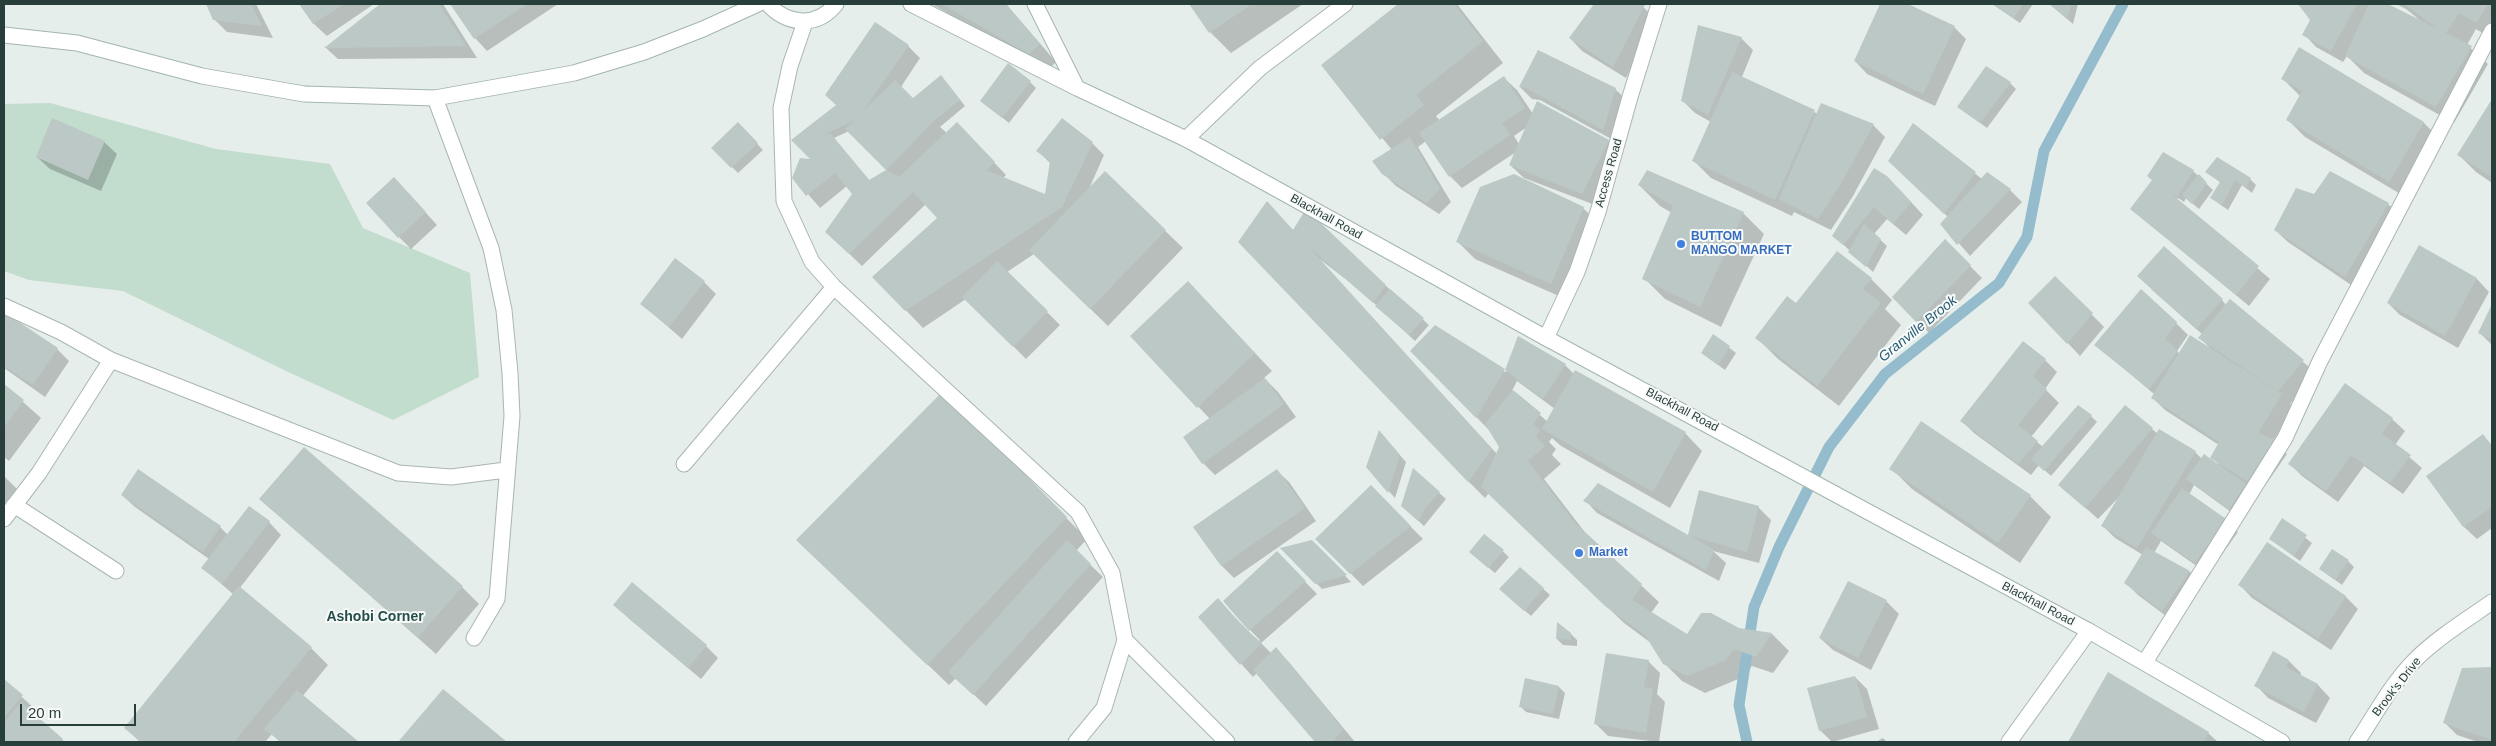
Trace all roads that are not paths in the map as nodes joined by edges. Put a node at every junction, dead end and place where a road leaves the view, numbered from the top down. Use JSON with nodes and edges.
{"nodes":[{"id":1,"x":758,"y":4,"type":"edge"},
{"id":2,"x":768,"y":4,"type":"edge"},
{"id":3,"x":836,"y":4,"type":"edge"},
{"id":4,"x":911,"y":4,"type":"edge"},
{"id":5,"x":1035,"y":4,"type":"edge"},
{"id":6,"x":1345,"y":4,"type":"edge"},
{"id":7,"x":1659,"y":4,"type":"edge"},
{"id":8,"x":804,"y":22,"type":"junction"},
{"id":9,"x":2492,"y":31,"type":"edge"},
{"id":10,"x":4,"y":35,"type":"edge"},
{"id":11,"x":1077,"y":88,"type":"junction"},
{"id":12,"x":435,"y":98,"type":"junction"},
{"id":13,"x":1186,"y":139,"type":"junction"},
{"id":14,"x":834,"y":287,"type":"junction"},
{"id":15,"x":4,"y":306,"type":"edge"},
{"id":16,"x":1546,"y":338,"type":"junction"},
{"id":17,"x":111,"y":360,"type":"junction"},
{"id":18,"x":684,"y":464,"type":"dead end"},
{"id":19,"x":506,"y":470,"type":"junction"},
{"id":20,"x":14,"y":505,"type":"junction"},
{"id":21,"x":4,"y":519,"type":"edge"},
{"id":22,"x":116,"y":571,"type":"dead end"},
{"id":23,"x":2492,"y":602,"type":"edge"},
{"id":24,"x":2089,"y":631,"type":"junction"},
{"id":25,"x":474,"y":638,"type":"dead end"},
{"id":26,"x":1125,"y":640,"type":"junction"},
{"id":27,"x":2145,"y":662,"type":"junction"},
{"id":28,"x":1076,"y":742,"type":"edge"},
{"id":29,"x":1227,"y":742,"type":"edge"},
{"id":30,"x":2009,"y":742,"type":"edge"},
{"id":31,"x":2282,"y":742,"type":"edge"},
{"id":32,"x":2357,"y":742,"type":"edge"}],
"edges":[{"from":1,"to":12,"type":"main road"},
{"from":2,"to":8,"type":"main road"},
{"from":3,"to":8,"type":"main road"},
{"from":4,"to":11,"type":"main road","name":"Blackhall Road"},
{"from":5,"to":11,"type":"main road"},
{"from":6,"to":13,"type":"main road"},
{"from":7,"to":16,"type":"main road","name":"Access Road"},
{"from":8,"to":14,"type":"main road"},
{"from":9,"to":27,"type":"main road"},
{"from":10,"to":12,"type":"main road"},
{"from":11,"to":13,"type":"main road","name":"Blackhall Road"},
{"from":12,"to":19,"type":"main road"},
{"from":13,"to":16,"type":"main road","name":"Blackhall Road"},
{"from":14,"to":18,"type":"main road"},
{"from":14,"to":26,"type":"main road"},
{"from":15,"to":17,"type":"main road"},
{"from":16,"to":24,"type":"main road","name":"Blackhall Road"},
{"from":17,"to":19,"type":"main road"},
{"from":17,"to":20,"type":"main road"},
{"from":19,"to":25,"type":"main road"},
{"from":20,"to":21,"type":"main road"},
{"from":20,"to":22,"type":"main road"},
{"from":23,"to":32,"type":"main road","name":"Brook's Drive"},
{"from":24,"to":27,"type":"main road","name":"Blackhall Road"},
{"from":24,"to":30,"type":"main road"},
{"from":26,"to":28,"type":"main road"},
{"from":26,"to":29,"type":"main road"},
{"from":27,"to":31,"type":"main road","name":"Blackhall Road"}]}
